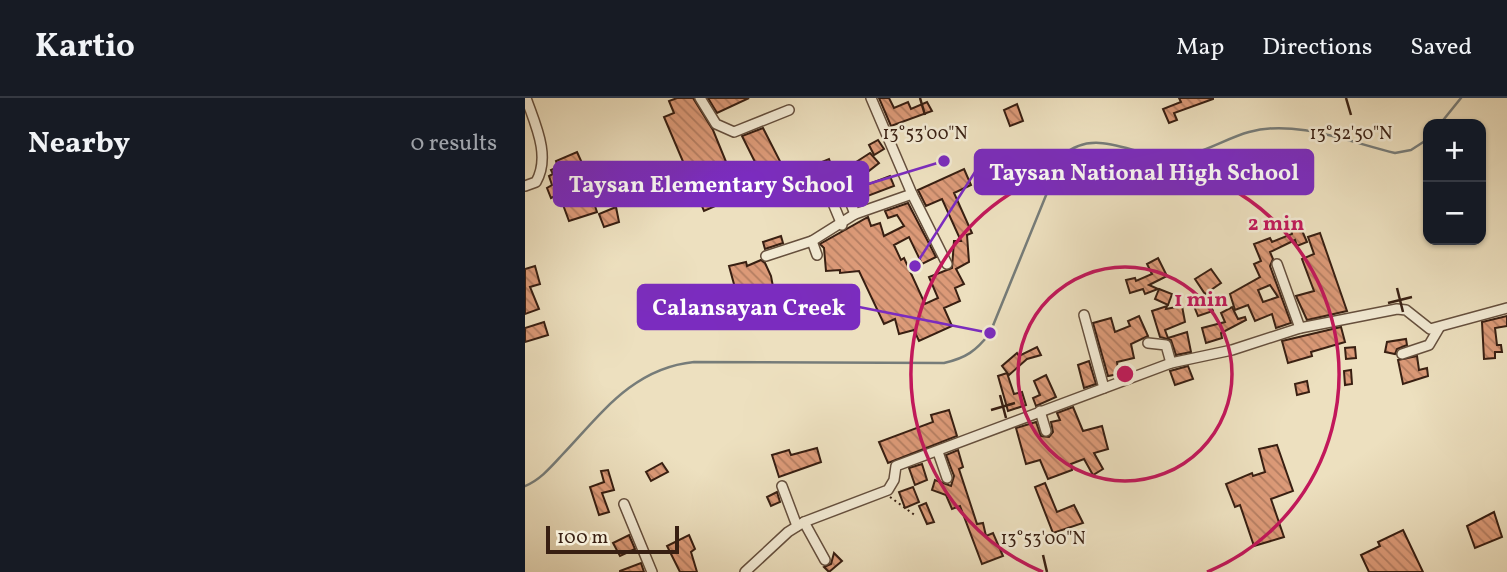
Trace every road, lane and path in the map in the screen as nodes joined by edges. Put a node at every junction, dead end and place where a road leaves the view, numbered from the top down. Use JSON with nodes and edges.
{"nodes":[{"id":1,"x":526,"y":98,"type":"edge"},
{"id":2,"x":700,"y":98,"type":"edge"},
{"id":3,"x":870,"y":98,"type":"edge"},
{"id":4,"x":789,"y":110,"type":"dead end"},
{"id":5,"x":525,"y":186,"type":"edge"},
{"id":6,"x":844,"y":186,"type":"dead end"},
{"id":7,"x":912,"y":194,"type":"junction"},
{"id":8,"x":832,"y":201,"type":"dead end"},
{"id":9,"x":855,"y":214,"type":"junction"},
{"id":10,"x":842,"y":225,"type":"junction"},
{"id":11,"x":812,"y":242,"type":"junction"},
{"id":12,"x":817,"y":255,"type":"dead end"},
{"id":13,"x":766,"y":256,"type":"dead end"},
{"id":14,"x":947,"y":264,"type":"dead end"},
{"id":15,"x":1277,"y":264,"type":"dead end"},
{"id":16,"x":1507,"y":308,"type":"edge"},
{"id":17,"x":1084,"y":315,"type":"dead end"},
{"id":18,"x":1300,"y":328,"type":"junction"},
{"id":19,"x":1439,"y":328,"type":"junction"},
{"id":20,"x":1148,"y":344,"type":"dead end"},
{"id":21,"x":1402,"y":354,"type":"dead end"},
{"id":22,"x":1171,"y":363,"type":"junction"},
{"id":23,"x":1104,"y":388,"type":"junction"},
{"id":24,"x":1040,"y":411,"type":"junction"},
{"id":25,"x":1047,"y":431,"type":"dead end"},
{"id":26,"x":938,"y":452,"type":"junction"},
{"id":27,"x":947,"y":478,"type":"dead end"},
{"id":28,"x":782,"y":486,"type":"dead end"},
{"id":29,"x":884,"y":492,"type":"junction"},
{"id":30,"x":624,"y":504,"type":"dead end"},
{"id":31,"x":916,"y":516,"type":"dead end"},
{"id":32,"x":801,"y":524,"type":"junction"},
{"id":33,"x":825,"y":560,"type":"dead end"},
{"id":34,"x":652,"y":572,"type":"edge"},
{"id":35,"x":745,"y":572,"type":"edge"}],
"edges":[{"from":1,"to":5,"type":"street"},
{"from":2,"to":4,"type":"street"},
{"from":3,"to":7,"type":"street"},
{"from":6,"to":9,"type":"street"},
{"from":7,"to":9,"type":"street"},
{"from":7,"to":14,"type":"street"},
{"from":8,"to":10,"type":"street"},
{"from":9,"to":10,"type":"street"},
{"from":10,"to":11,"type":"street"},
{"from":11,"to":12,"type":"street"},
{"from":11,"to":13,"type":"street"},
{"from":15,"to":18,"type":"street"},
{"from":16,"to":19,"type":"street"},
{"from":17,"to":23,"type":"street"},
{"from":18,"to":19,"type":"street"},
{"from":18,"to":22,"type":"street"},
{"from":19,"to":21,"type":"street"},
{"from":20,"to":22,"type":"street"},
{"from":22,"to":23,"type":"street"},
{"from":23,"to":24,"type":"street"},
{"from":24,"to":25,"type":"street"},
{"from":24,"to":26,"type":"street"},
{"from":26,"to":27,"type":"street"},
{"from":26,"to":29,"type":"street"},
{"from":28,"to":32,"type":"street"},
{"from":29,"to":31,"type":"path"},
{"from":29,"to":32,"type":"street"},
{"from":30,"to":34,"type":"street"},
{"from":32,"to":33,"type":"street"},
{"from":32,"to":35,"type":"street"}]}
